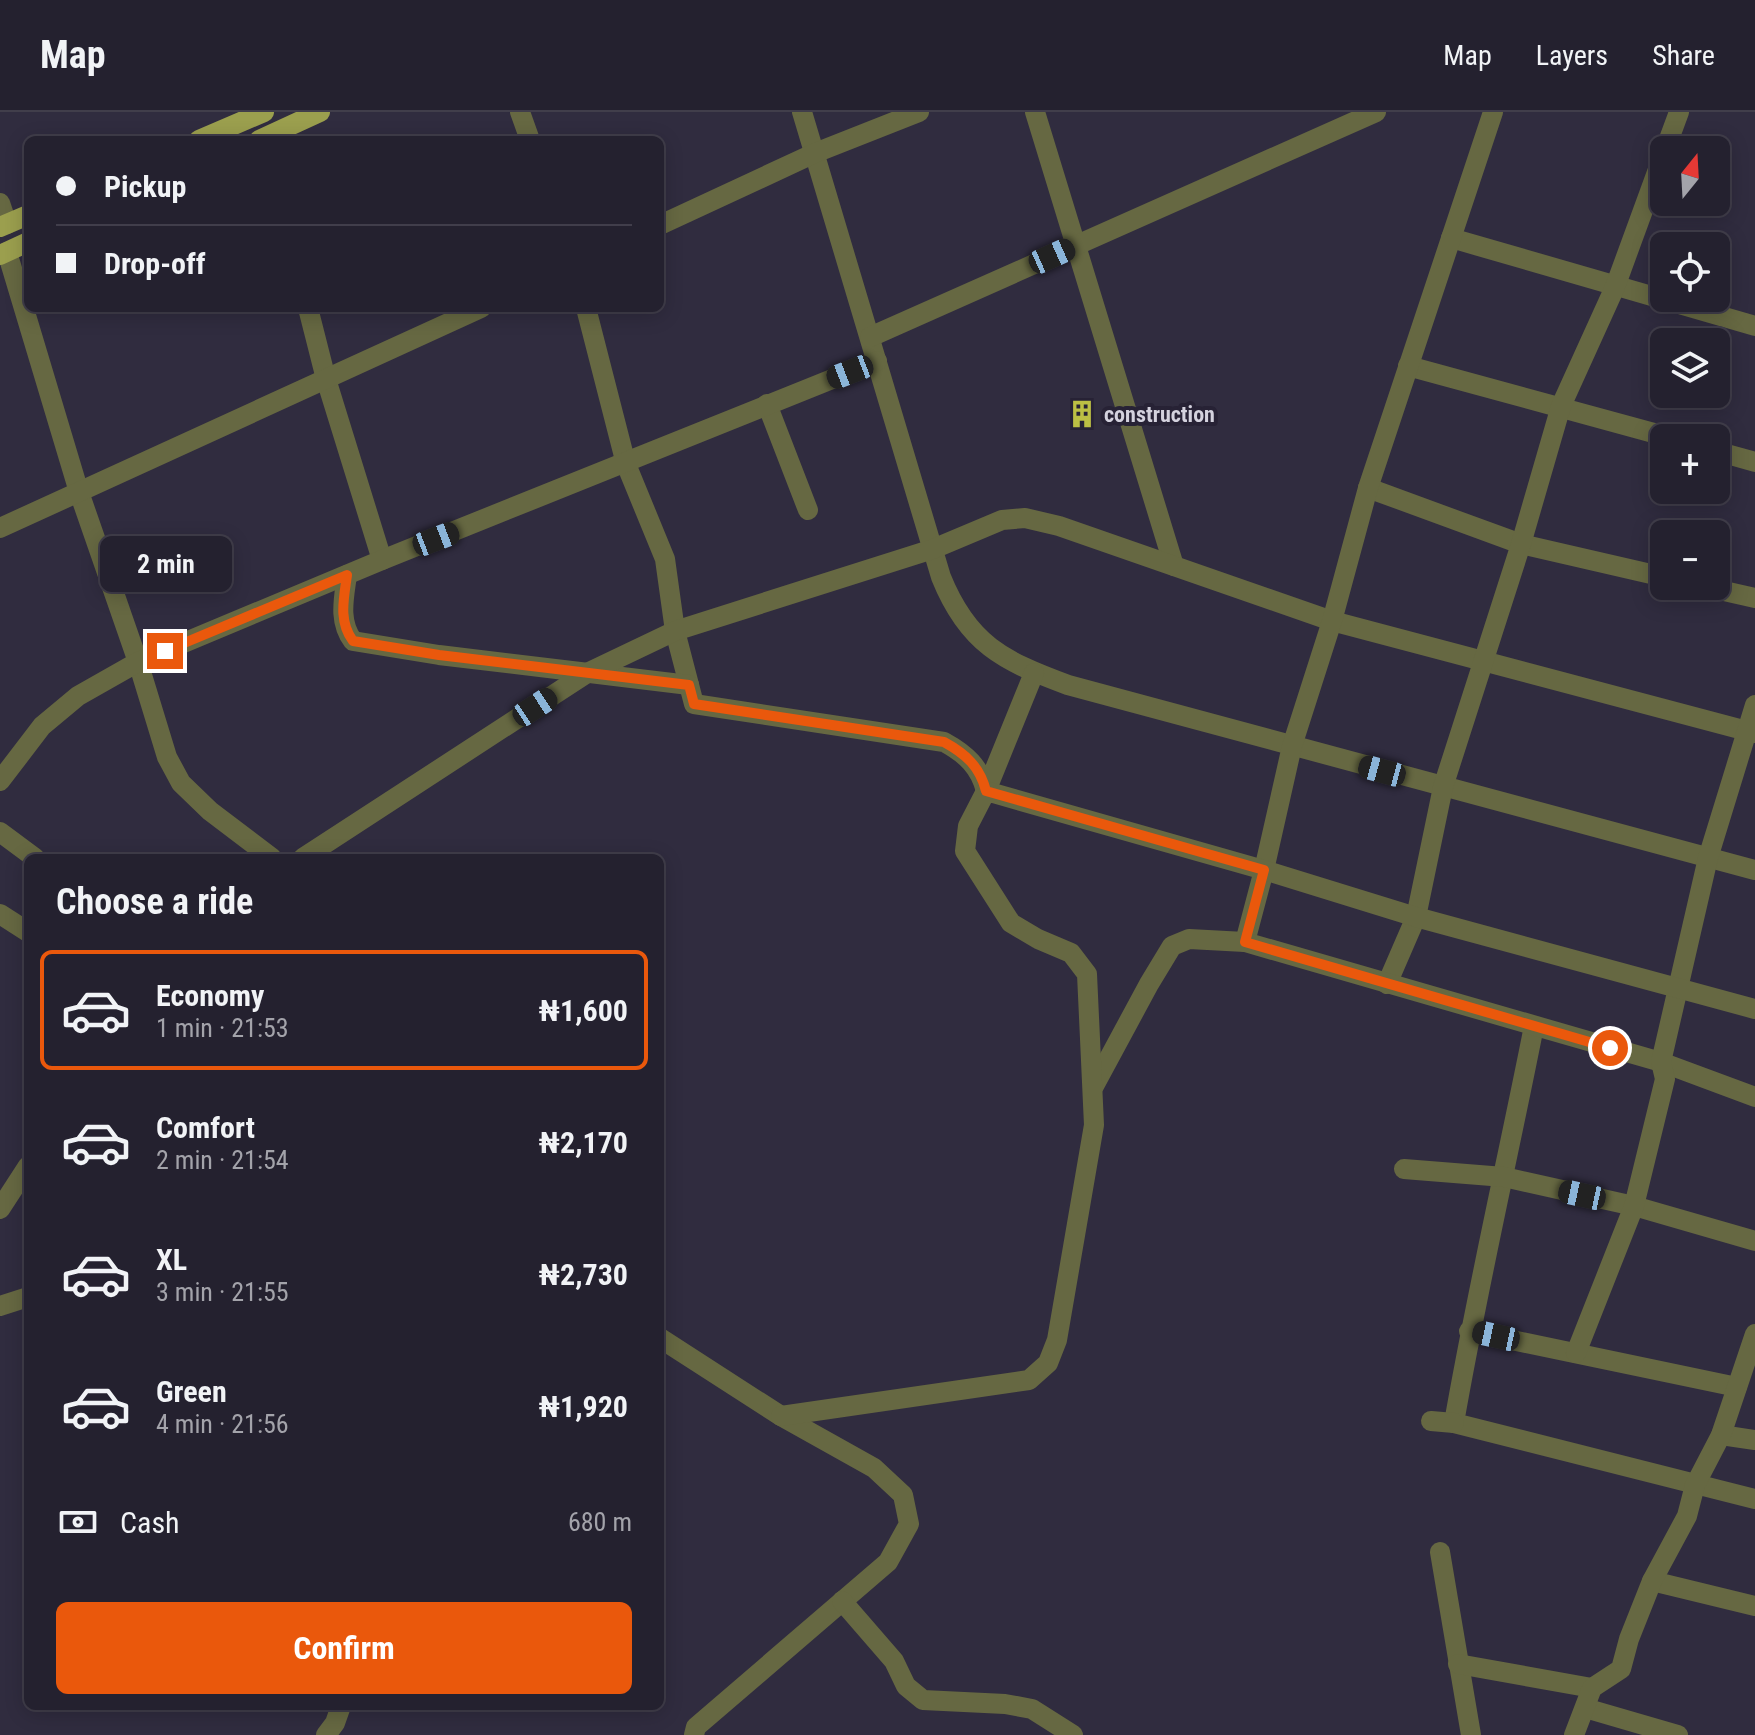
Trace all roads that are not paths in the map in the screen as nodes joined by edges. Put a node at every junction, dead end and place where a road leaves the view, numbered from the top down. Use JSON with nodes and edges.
{"nodes":[{"id":1,"x":263,"y":112,"type":"edge"},
{"id":2,"x":320,"y":112,"type":"edge"},
{"id":3,"x":520,"y":112,"type":"edge"},
{"id":4,"x":802,"y":112,"type":"edge"},
{"id":5,"x":919,"y":112,"type":"edge"},
{"id":6,"x":1035,"y":112,"type":"edge"},
{"id":7,"x":1376,"y":112,"type":"edge"},
{"id":8,"x":1493,"y":112,"type":"edge"},
{"id":9,"x":1679,"y":112,"type":"edge"},
{"id":10,"x":208,"y":136,"type":"edge"},
{"id":11,"x":263,"y":136,"type":"edge"},
{"id":12,"x":269,"y":136,"type":"edge"},
{"id":13,"x":529,"y":136,"type":"edge"},
{"id":14,"x":1670,"y":136,"type":"edge"},
{"id":15,"x":815,"y":153,"type":"junction"},
{"id":16,"x":1650,"y":190,"type":"edge"},
{"id":17,"x":0,"y":203,"type":"edge"},
{"id":18,"x":24,"y":217,"type":"edge"},
{"id":19,"x":664,"y":223,"type":"edge"},
{"id":20,"x":3,"y":226,"type":"edge"},
{"id":21,"x":1451,"y":238,"type":"junction"},
{"id":22,"x":24,"y":244,"type":"edge"},
{"id":23,"x":1078,"y":245,"type":"junction"},
{"id":24,"x":3,"y":253,"type":"edge"},
{"id":25,"x":1615,"y":287,"type":"junction"},
{"id":26,"x":309,"y":312,"type":"edge"},
{"id":27,"x":472,"y":312,"type":"edge"},
{"id":28,"x":587,"y":312,"type":"edge"},
{"id":29,"x":1755,"y":326,"type":"edge"},
{"id":30,"x":870,"y":337,"type":"junction"},
{"id":31,"x":877,"y":361,"type":"junction"},
{"id":32,"x":1408,"y":366,"type":"junction"},
{"id":33,"x":326,"y":379,"type":"junction"},
{"id":34,"x":767,"y":404,"type":"junction"},
{"id":35,"x":1561,"y":406,"type":"junction"},
{"id":36,"x":1650,"y":432,"type":"edge"},
{"id":37,"x":1730,"y":455,"type":"edge"},
{"id":38,"x":1755,"y":462,"type":"edge"},
{"id":39,"x":626,"y":464,"type":"junction"},
{"id":40,"x":1368,"y":488,"type":"junction"},
{"id":41,"x":79,"y":492,"type":"junction"},
{"id":42,"x":808,"y":510,"type":"dead end"},
{"id":43,"x":0,"y":528,"type":"edge"},
{"id":44,"x":1521,"y":544,"type":"junction"},
{"id":45,"x":933,"y":549,"type":"junction"},
{"id":46,"x":382,"y":560,"type":"junction"},
{"id":47,"x":1174,"y":566,"type":"junction"},
{"id":48,"x":1650,"y":574,"type":"edge"},
{"id":49,"x":347,"y":575,"type":"junction"},
{"id":50,"x":1730,"y":592,"type":"edge"},
{"id":51,"x":1755,"y":598,"type":"edge"},
{"id":52,"x":1332,"y":621,"type":"junction"},
{"id":53,"x":675,"y":631,"type":"junction"},
{"id":54,"x":138,"y":662,"type":"junction"},
{"id":55,"x":1484,"y":662,"type":"junction"},
{"id":56,"x":587,"y":673,"type":"junction"},
{"id":57,"x":1034,"y":673,"type":"junction"},
{"id":58,"x":689,"y":685,"type":"junction"},
{"id":59,"x":1755,"y":705,"type":"edge"},
{"id":60,"x":1751,"y":732,"type":"edge"},
{"id":61,"x":1292,"y":746,"type":"junction"},
{"id":62,"x":0,"y":781,"type":"edge"},
{"id":63,"x":1443,"y":787,"type":"junction"},
{"id":64,"x":986,"y":791,"type":"junction"},
{"id":65,"x":0,"y":832,"type":"edge"},
{"id":66,"x":30,"y":854,"type":"edge"},
{"id":67,"x":267,"y":854,"type":"edge"},
{"id":68,"x":309,"y":854,"type":"edge"},
{"id":69,"x":1708,"y":858,"type":"junction"},
{"id":70,"x":1264,"y":870,"type":"junction"},
{"id":71,"x":1755,"y":870,"type":"edge"},
{"id":72,"x":0,"y":914,"type":"edge"},
{"id":73,"x":1416,"y":917,"type":"junction"},
{"id":74,"x":24,"y":929,"type":"edge"},
{"id":75,"x":1245,"y":942,"type":"junction"},
{"id":76,"x":1387,"y":984,"type":"junction"},
{"id":77,"x":1678,"y":988,"type":"junction"},
{"id":78,"x":1755,"y":1009,"type":"edge"},
{"id":79,"x":1534,"y":1026,"type":"junction"},
{"id":80,"x":1661,"y":1062,"type":"junction"},
{"id":81,"x":1093,"y":1088,"type":"junction"},
{"id":82,"x":1755,"y":1097,"type":"edge"},
{"id":83,"x":1404,"y":1169,"type":"dead end"},
{"id":84,"x":24,"y":1172,"type":"edge"},
{"id":85,"x":1504,"y":1177,"type":"junction"},
{"id":86,"x":1634,"y":1206,"type":"junction"},
{"id":87,"x":0,"y":1209,"type":"edge"},
{"id":88,"x":1755,"y":1241,"type":"edge"},
{"id":89,"x":24,"y":1298,"type":"edge"},
{"id":90,"x":0,"y":1306,"type":"edge"},
{"id":91,"x":1469,"y":1331,"type":"junction"},
{"id":92,"x":1755,"y":1335,"type":"edge"},
{"id":93,"x":664,"y":1341,"type":"edge"},
{"id":94,"x":1576,"y":1353,"type":"junction"},
{"id":95,"x":1737,"y":1387,"type":"junction"},
{"id":96,"x":781,"y":1416,"type":"junction"},
{"id":97,"x":1431,"y":1421,"type":"dead end"},
{"id":98,"x":1454,"y":1423,"type":"junction"},
{"id":99,"x":1721,"y":1435,"type":"junction"},
{"id":100,"x":1755,"y":1440,"type":"edge"},
{"id":101,"x":1695,"y":1485,"type":"junction"},
{"id":102,"x":1755,"y":1499,"type":"edge"},
{"id":103,"x":1440,"y":1552,"type":"dead end"},
{"id":104,"x":1652,"y":1581,"type":"junction"},
{"id":105,"x":842,"y":1601,"type":"junction"},
{"id":106,"x":1755,"y":1606,"type":"edge"},
{"id":107,"x":1458,"y":1664,"type":"junction"},
{"id":108,"x":1592,"y":1688,"type":"junction"},
{"id":109,"x":1585,"y":1708,"type":"junction"},
{"id":110,"x":694,"y":1735,"type":"edge"},
{"id":111,"x":1073,"y":1735,"type":"edge"},
{"id":112,"x":1471,"y":1735,"type":"edge"},
{"id":113,"x":1574,"y":1735,"type":"edge"},
{"id":114,"x":1678,"y":1735,"type":"edge"}],
"edges":[{"from":1,"to":10,"type":"main road"},
{"from":1,"to":11,"type":"street"},
{"from":2,"to":12,"type":"main road"},
{"from":3,"to":13,"type":"street"},
{"from":4,"to":15,"type":"street"},
{"from":5,"to":15,"type":"street"},
{"from":6,"to":23,"type":"street"},
{"from":7,"to":23,"type":"street"},
{"from":8,"to":21,"type":"street"},
{"from":9,"to":14,"type":"street"},
{"from":15,"to":19,"type":"street"},
{"from":15,"to":30,"type":"street"},
{"from":16,"to":25,"type":"street"},
{"from":17,"to":20,"type":"street"},
{"from":18,"to":20,"type":"main road"},
{"from":21,"to":25,"type":"street"},
{"from":21,"to":32,"type":"street"},
{"from":22,"to":24,"type":"main road"},
{"from":23,"to":30,"type":"street"},
{"from":23,"to":47,"type":"street"},
{"from":24,"to":41,"type":"street"},
{"from":25,"to":29,"type":"street"},
{"from":25,"to":35,"type":"street"},
{"from":26,"to":33,"type":"street"},
{"from":27,"to":33,"type":"street"},
{"from":28,"to":39,"type":"street"},
{"from":30,"to":31,"type":"street"},
{"from":31,"to":34,"type":"street"},
{"from":31,"to":45,"type":"street"},
{"from":32,"to":35,"type":"street"},
{"from":32,"to":40,"type":"street"},
{"from":33,"to":41,"type":"street"},
{"from":33,"to":46,"type":"street"},
{"from":34,"to":39,"type":"street"},
{"from":34,"to":42,"type":"street"},
{"from":35,"to":36,"type":"street"},
{"from":35,"to":44,"type":"street"},
{"from":37,"to":38,"type":"street"},
{"from":39,"to":46,"type":"street"},
{"from":39,"to":53,"type":"street"},
{"from":40,"to":44,"type":"street"},
{"from":40,"to":52,"type":"street"},
{"from":41,"to":43,"type":"street"},
{"from":41,"to":54,"type":"street"},
{"from":44,"to":48,"type":"street"},
{"from":44,"to":55,"type":"street"},
{"from":45,"to":47,"type":"street"},
{"from":45,"to":53,"type":"street"},
{"from":45,"to":57,"type":"street"},
{"from":46,"to":49,"type":"street"},
{"from":47,"to":52,"type":"street"},
{"from":49,"to":54,"type":"street"},
{"from":49,"to":56,"type":"street"},
{"from":50,"to":51,"type":"street"},
{"from":52,"to":55,"type":"street"},
{"from":52,"to":61,"type":"street"},
{"from":53,"to":56,"type":"street"},
{"from":53,"to":58,"type":"street"},
{"from":54,"to":62,"type":"street"},
{"from":54,"to":67,"type":"street"},
{"from":55,"to":60,"type":"street"},
{"from":55,"to":63,"type":"street"},
{"from":56,"to":58,"type":"street"},
{"from":56,"to":68,"type":"street"},
{"from":57,"to":61,"type":"street"},
{"from":57,"to":64,"type":"street"},
{"from":58,"to":64,"type":"street"},
{"from":59,"to":60,"type":"street"},
{"from":60,"to":69,"type":"street"},
{"from":61,"to":63,"type":"street"},
{"from":61,"to":70,"type":"street"},
{"from":63,"to":69,"type":"street"},
{"from":63,"to":73,"type":"street"},
{"from":64,"to":70,"type":"street"},
{"from":64,"to":81,"type":"street"},
{"from":65,"to":66,"type":"street"},
{"from":69,"to":71,"type":"street"},
{"from":69,"to":77,"type":"street"},
{"from":70,"to":73,"type":"street"},
{"from":70,"to":75,"type":"street"},
{"from":72,"to":74,"type":"street"},
{"from":73,"to":76,"type":"street"},
{"from":73,"to":77,"type":"street"},
{"from":75,"to":76,"type":"street"},
{"from":75,"to":81,"type":"street"},
{"from":76,"to":79,"type":"street"},
{"from":77,"to":78,"type":"street"},
{"from":77,"to":80,"type":"street"},
{"from":79,"to":80,"type":"street"},
{"from":79,"to":85,"type":"street"},
{"from":80,"to":82,"type":"street"},
{"from":80,"to":86,"type":"street"},
{"from":81,"to":96,"type":"street"},
{"from":83,"to":85,"type":"street"},
{"from":84,"to":87,"type":"street"},
{"from":85,"to":86,"type":"street"},
{"from":85,"to":91,"type":"street"},
{"from":86,"to":88,"type":"street"},
{"from":86,"to":94,"type":"street"},
{"from":89,"to":90,"type":"street"},
{"from":91,"to":94,"type":"street"},
{"from":91,"to":98,"type":"street"},
{"from":92,"to":95,"type":"street"},
{"from":93,"to":96,"type":"street"},
{"from":94,"to":95,"type":"street"},
{"from":95,"to":99,"type":"street"},
{"from":96,"to":105,"type":"street"},
{"from":97,"to":98,"type":"street"},
{"from":98,"to":101,"type":"street"},
{"from":99,"to":100,"type":"street"},
{"from":99,"to":101,"type":"street"},
{"from":101,"to":102,"type":"street"},
{"from":101,"to":104,"type":"street"},
{"from":103,"to":107,"type":"street"},
{"from":104,"to":106,"type":"street"},
{"from":104,"to":108,"type":"street"},
{"from":105,"to":110,"type":"street"},
{"from":105,"to":111,"type":"street"},
{"from":107,"to":108,"type":"street"},
{"from":107,"to":112,"type":"street"},
{"from":108,"to":109,"type":"street"},
{"from":109,"to":113,"type":"street"},
{"from":109,"to":114,"type":"street"}]}
